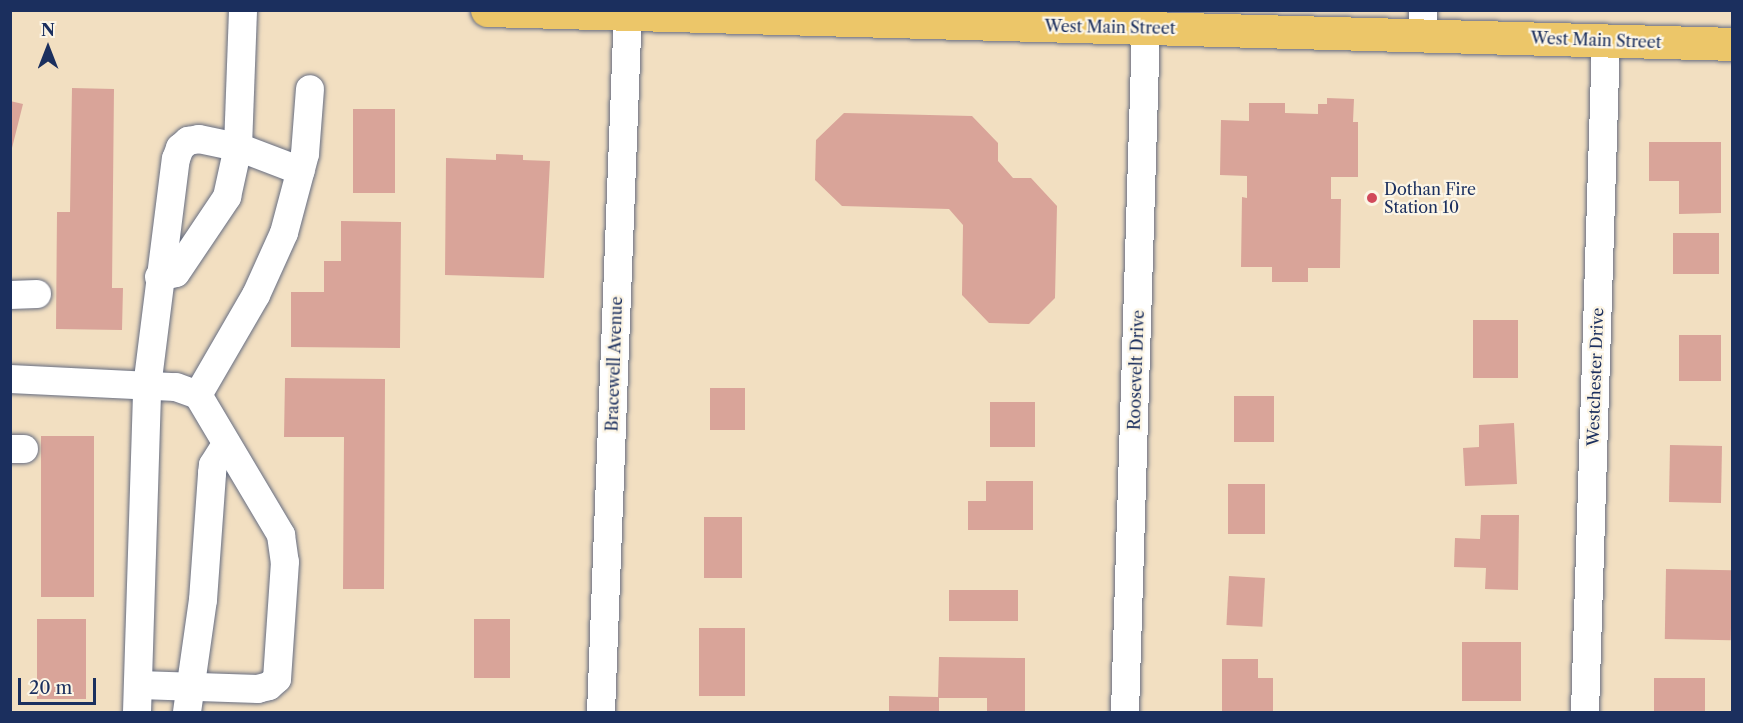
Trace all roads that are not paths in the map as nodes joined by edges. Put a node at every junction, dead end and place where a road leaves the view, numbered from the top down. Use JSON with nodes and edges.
{"nodes":[{"id":1,"x":243,"y":10,"type":"edge"},
{"id":2,"x":487,"y":10,"type":"edge"},
{"id":3,"x":628,"y":13,"type":"edge"},
{"id":4,"x":1423,"y":23,"type":"edge"},
{"id":5,"x":1146,"y":28,"type":"junction"},
{"id":6,"x":1606,"y":41,"type":"junction"},
{"id":7,"x":1732,"y":44,"type":"edge"},
{"id":8,"x":310,"y":89,"type":"dead end"},
{"id":9,"x":237,"y":147,"type":"junction"},
{"id":10,"x":301,"y":171,"type":"junction"},
{"id":11,"x":159,"y":277,"type":"junction"},
{"id":12,"x":10,"y":379,"type":"edge"},
{"id":13,"x":147,"y":387,"type":"junction"},
{"id":14,"x":198,"y":395,"type":"junction"},
{"id":15,"x":226,"y":444,"type":"junction"},
{"id":16,"x":138,"y":699,"type":"edge"},
{"id":17,"x":190,"y":700,"type":"edge"},
{"id":18,"x":601,"y":712,"type":"edge"},
{"id":19,"x":1125,"y":712,"type":"edge"},
{"id":20,"x":1585,"y":712,"type":"edge"}],
"edges":[{"from":1,"to":9,"type":"street"},
{"from":2,"to":3,"type":"main road","name":"West Main Street"},
{"from":3,"to":5,"type":"main road","name":"West Main Street"},
{"from":3,"to":18,"type":"street","name":"Bracewell Avenue"},
{"from":4,"to":5,"type":"main road","name":"West Main Street"},
{"from":4,"to":6,"type":"main road","name":"West Main Street"},
{"from":5,"to":19,"type":"street","name":"Roosevelt Drive"},
{"from":6,"to":7,"type":"main road","name":"West Main Street"},
{"from":6,"to":20,"type":"street","name":"Westchester Drive"},
{"from":8,"to":10,"type":"street"},
{"from":9,"to":10,"type":"street"},
{"from":9,"to":11,"type":"street"},
{"from":9,"to":11,"type":"street"},
{"from":10,"to":14,"type":"street"},
{"from":11,"to":13,"type":"street"},
{"from":12,"to":13,"type":"street"},
{"from":13,"to":14,"type":"street"},
{"from":13,"to":16,"type":"street"},
{"from":14,"to":15,"type":"street"},
{"from":15,"to":17,"type":"street"},
{"from":15,"to":17,"type":"street"},
{"from":16,"to":17,"type":"street"}]}
